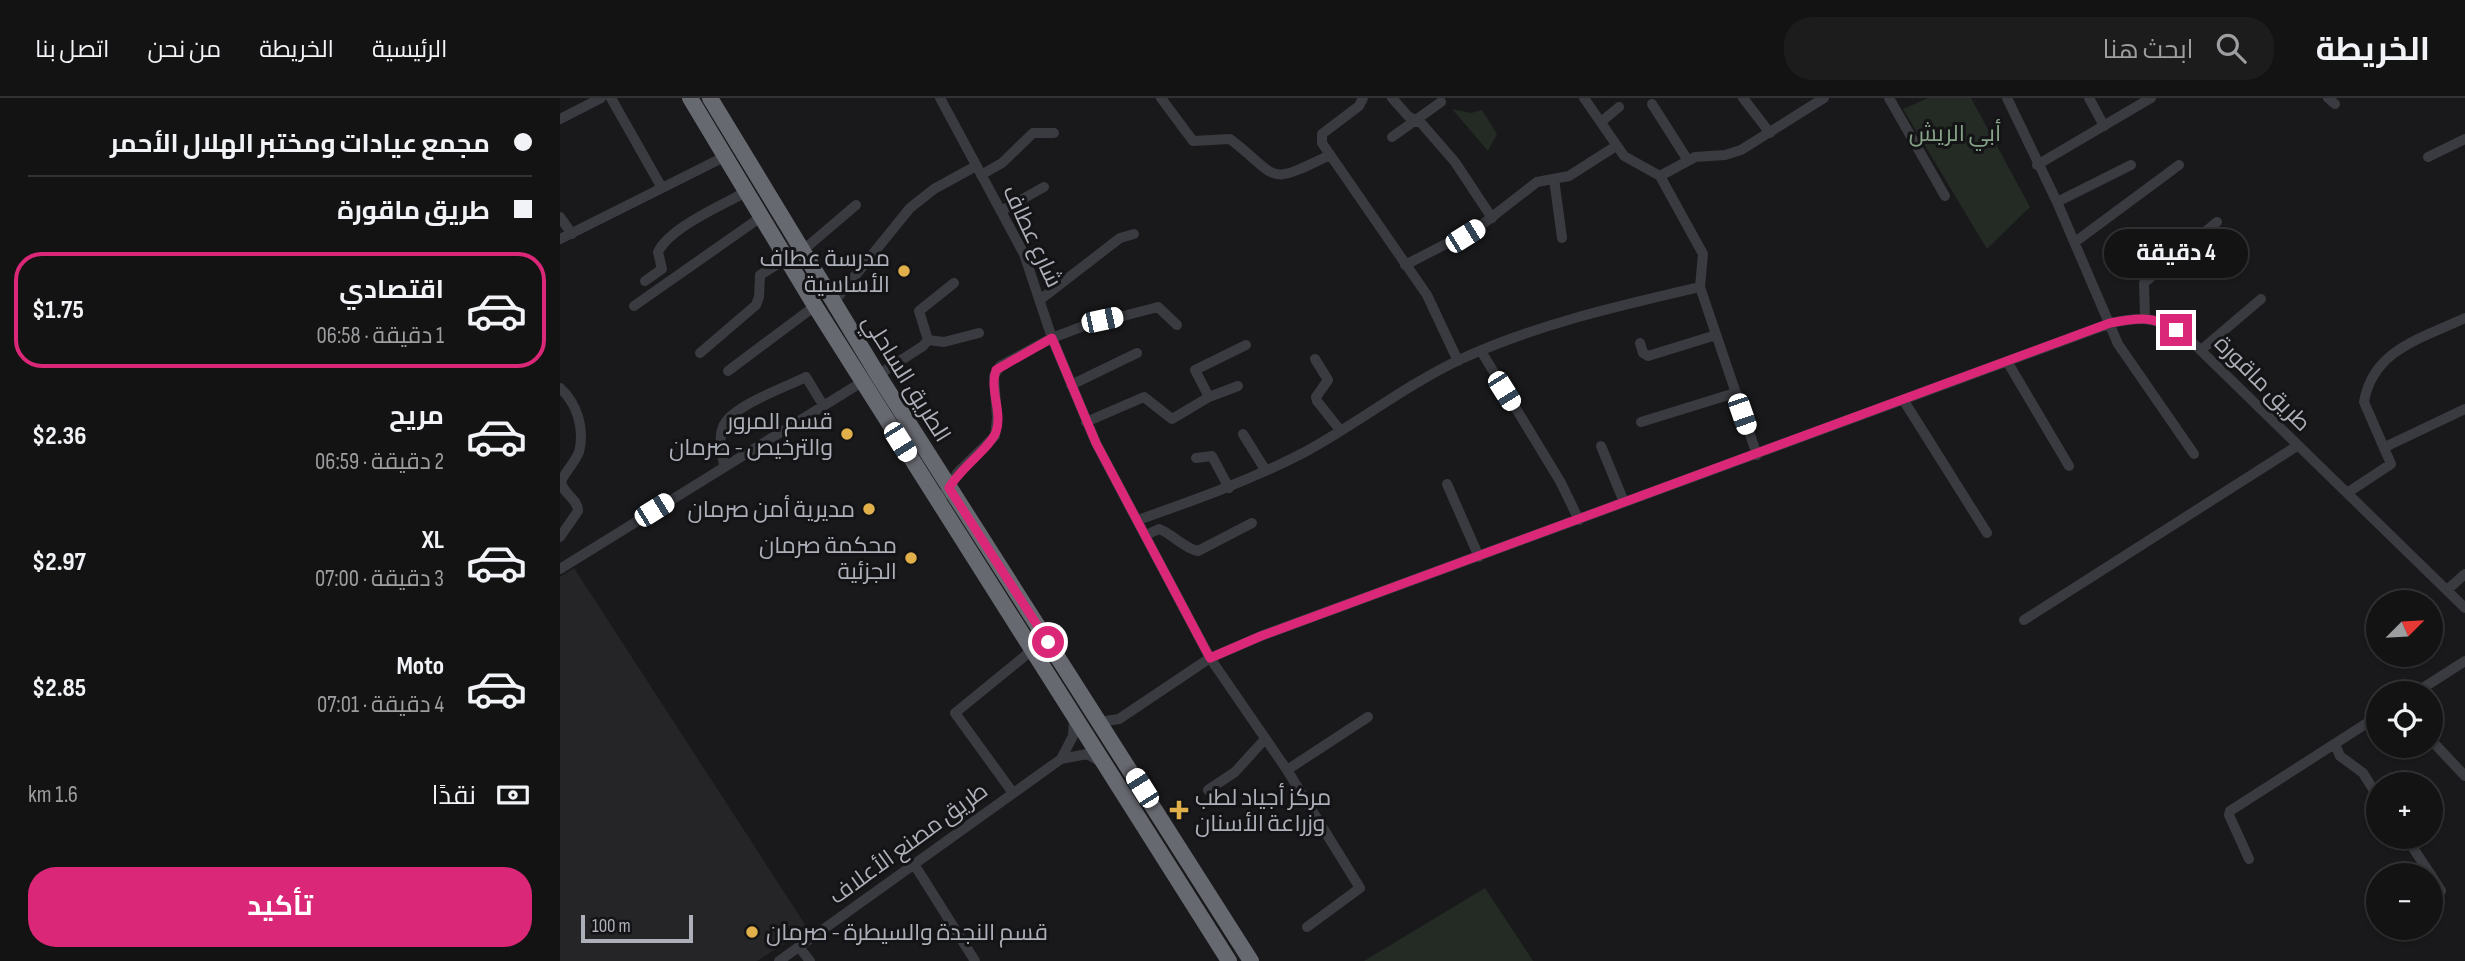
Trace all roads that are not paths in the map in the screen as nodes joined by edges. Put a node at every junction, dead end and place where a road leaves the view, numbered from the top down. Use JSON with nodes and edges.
{"nodes":[{"id":1,"x":571,"y":98,"type":"edge"},
{"id":2,"x":601,"y":98,"type":"edge"},
{"id":3,"x":611,"y":98,"type":"edge"},
{"id":4,"x":691,"y":98,"type":"edge"},
{"id":5,"x":710,"y":98,"type":"edge"},
{"id":6,"x":940,"y":98,"type":"edge"},
{"id":7,"x":1161,"y":98,"type":"edge"},
{"id":8,"x":1363,"y":98,"type":"edge"},
{"id":9,"x":1392,"y":98,"type":"edge"},
{"id":10,"x":1584,"y":98,"type":"edge"},
{"id":11,"x":1743,"y":98,"type":"edge"},
{"id":12,"x":1824,"y":98,"type":"edge"},
{"id":13,"x":1889,"y":98,"type":"edge"},
{"id":14,"x":2007,"y":98,"type":"edge"},
{"id":15,"x":2089,"y":98,"type":"edge"},
{"id":16,"x":2151,"y":98,"type":"edge"},
{"id":17,"x":1441,"y":102,"type":"dead end"},
{"id":18,"x":1652,"y":104,"type":"dead end"},
{"id":19,"x":1619,"y":107,"type":"dead end"},
{"id":20,"x":578,"y":110,"type":"junction"},
{"id":21,"x":560,"y":119,"type":"edge"},
{"id":22,"x":1416,"y":120,"type":"junction"},
{"id":23,"x":1601,"y":122,"type":"junction"},
{"id":24,"x":2104,"y":126,"type":"junction"},
{"id":25,"x":1054,"y":133,"type":"dead end"},
{"id":26,"x":1770,"y":133,"type":"junction"},
{"id":27,"x":1392,"y":137,"type":"dead end"},
{"id":28,"x":2465,"y":139,"type":"edge"},
{"id":29,"x":1616,"y":146,"type":"junction"},
{"id":30,"x":1330,"y":155,"type":"junction"},
{"id":31,"x":724,"y":157,"type":"junction"},
{"id":32,"x":2428,"y":157,"type":"dead end"},
{"id":33,"x":1687,"y":159,"type":"junction"},
{"id":34,"x":2037,"y":165,"type":"junction"},
{"id":35,"x":2131,"y":165,"type":"dead end"},
{"id":36,"x":2179,"y":165,"type":"dead end"},
{"id":37,"x":979,"y":170,"type":"junction"},
{"id":38,"x":1660,"y":176,"type":"junction"},
{"id":39,"x":1554,"y":179,"type":"junction"},
{"id":40,"x":1044,"y":187,"type":"dead end"},
{"id":41,"x":662,"y":188,"type":"junction"},
{"id":42,"x":746,"y":192,"type":"junction"},
{"id":43,"x":1945,"y":196,"type":"dead end"},
{"id":44,"x":2057,"y":202,"type":"junction"},
{"id":45,"x":856,"y":205,"type":"dead end"},
{"id":46,"x":1001,"y":211,"type":"junction"},
{"id":47,"x":560,"y":217,"type":"edge"},
{"id":48,"x":761,"y":217,"type":"junction"},
{"id":49,"x":1492,"y":218,"type":"junction"},
{"id":50,"x":2217,"y":222,"type":"dead end"},
{"id":51,"x":572,"y":234,"type":"junction"},
{"id":52,"x":1134,"y":234,"type":"dead end"},
{"id":53,"x":1562,"y":238,"type":"dead end"},
{"id":54,"x":560,"y":239,"type":"edge"},
{"id":55,"x":2075,"y":242,"type":"junction"},
{"id":56,"x":801,"y":252,"type":"junction"},
{"id":57,"x":786,"y":259,"type":"junction"},
{"id":58,"x":1405,"y":265,"type":"junction"},
{"id":59,"x":645,"y":281,"type":"dead end"},
{"id":60,"x":954,"y":283,"type":"dead end"},
{"id":61,"x":1700,"y":287,"type":"junction"},
{"id":62,"x":1041,"y":299,"type":"junction"},
{"id":63,"x":2261,"y":299,"type":"dead end"},
{"id":64,"x":833,"y":303,"type":"junction"},
{"id":65,"x":634,"y":306,"type":"dead end"},
{"id":66,"x":815,"y":306,"type":"junction"},
{"id":67,"x":2145,"y":318,"type":"junction"},
{"id":68,"x":2465,"y":318,"type":"edge"},
{"id":69,"x":2110,"y":323,"type":"junction"},
{"id":70,"x":1177,"y":325,"type":"dead end"},
{"id":71,"x":979,"y":333,"type":"dead end"},
{"id":72,"x":1716,"y":335,"type":"junction"},
{"id":73,"x":1052,"y":338,"type":"junction"},
{"id":74,"x":928,"y":340,"type":"junction"},
{"id":75,"x":1640,"y":343,"type":"dead end"},
{"id":76,"x":1246,"y":345,"type":"dead end"},
{"id":77,"x":2201,"y":350,"type":"junction"},
{"id":78,"x":1481,"y":351,"type":"junction"},
{"id":79,"x":700,"y":353,"type":"dead end"},
{"id":80,"x":1137,"y":353,"type":"dead end"},
{"id":81,"x":1315,"y":359,"type":"dead end"},
{"id":82,"x":1458,"y":360,"type":"junction"},
{"id":83,"x":2008,"y":363,"type":"junction"},
{"id":84,"x":728,"y":371,"type":"dead end"},
{"id":85,"x":870,"y":378,"type":"junction"},
{"id":86,"x":1071,"y":385,"type":"junction"},
{"id":87,"x":1238,"y":386,"type":"dead end"},
{"id":88,"x":560,"y":388,"type":"edge"},
{"id":89,"x":1735,"y":393,"type":"junction"},
{"id":90,"x":1209,"y":397,"type":"junction"},
{"id":91,"x":1904,"y":401,"type":"junction"},
{"id":92,"x":823,"y":405,"type":"junction"},
{"id":93,"x":2465,"y":410,"type":"edge"},
{"id":94,"x":1086,"y":422,"type":"junction"},
{"id":95,"x":1641,"y":422,"type":"dead end"},
{"id":96,"x":1340,"y":430,"type":"junction"},
{"id":97,"x":1242,"y":434,"type":"dead end"},
{"id":98,"x":1601,"y":446,"type":"dead end"},
{"id":99,"x":2297,"y":446,"type":"junction"},
{"id":100,"x":2385,"y":447,"type":"junction"},
{"id":101,"x":2194,"y":454,"type":"dead end"},
{"id":102,"x":1757,"y":455,"type":"junction"},
{"id":103,"x":1196,"y":458,"type":"dead end"},
{"id":104,"x":724,"y":466,"type":"junction"},
{"id":105,"x":2069,"y":466,"type":"dead end"},
{"id":106,"x":1266,"y":471,"type":"junction"},
{"id":107,"x":1447,"y":484,"type":"dead end"},
{"id":108,"x":949,"y":488,"type":"junction"},
{"id":109,"x":1229,"y":488,"type":"junction"},
{"id":110,"x":2347,"y":493,"type":"junction"},
{"id":111,"x":1624,"y":502,"type":"junction"},
{"id":112,"x":938,"y":503,"type":"junction"},
{"id":113,"x":1138,"y":520,"type":"junction"},
{"id":114,"x":1579,"y":520,"type":"junction"},
{"id":115,"x":1252,"y":523,"type":"dead end"},
{"id":116,"x":1987,"y":533,"type":"dead end"},
{"id":117,"x":1146,"y":535,"type":"junction"},
{"id":118,"x":560,"y":537,"type":"edge"},
{"id":119,"x":1479,"y":557,"type":"junction"},
{"id":120,"x":560,"y":569,"type":"edge"},
{"id":121,"x":2465,"y":574,"type":"edge"},
{"id":122,"x":2447,"y":590,"type":"junction"},
{"id":123,"x":2465,"y":608,"type":"edge"},
{"id":124,"x":2024,"y":620,"type":"dead end"},
{"id":125,"x":1031,"y":651,"type":"junction"},
{"id":126,"x":1210,"y":658,"type":"junction"},
{"id":127,"x":2465,"y":662,"type":"edge"},
{"id":128,"x":2434,"y":681,"type":"edge"},
{"id":129,"x":1131,"y":712,"type":"junction"},
{"id":130,"x":1368,"y":717,"type":"dead end"},
{"id":131,"x":1074,"y":720,"type":"junction"},
{"id":132,"x":1100,"y":722,"type":"junction"},
{"id":133,"x":2366,"y":724,"type":"edge"},
{"id":134,"x":1265,"y":739,"type":"junction"},
{"id":135,"x":1115,"y":744,"type":"junction"},
{"id":136,"x":2335,"y":744,"type":"junction"},
{"id":137,"x":2443,"y":752,"type":"edge"},
{"id":138,"x":1060,"y":759,"type":"junction"},
{"id":139,"x":1103,"y":764,"type":"junction"},
{"id":140,"x":1287,"y":770,"type":"junction"},
{"id":141,"x":2465,"y":775,"type":"edge"},
{"id":142,"x":2366,"y":778,"type":"edge"},
{"id":143,"x":1208,"y":790,"type":"dead end"},
{"id":144,"x":1013,"y":793,"type":"junction"},
{"id":145,"x":2249,"y":859,"type":"dead end"},
{"id":146,"x":914,"y":864,"type":"junction"},
{"id":147,"x":1307,"y":927,"type":"dead end"},
{"id":148,"x":799,"y":947,"type":"junction"},
{"id":149,"x":779,"y":961,"type":"edge"},
{"id":150,"x":810,"y":961,"type":"edge"},
{"id":151,"x":975,"y":961,"type":"edge"},
{"id":152,"x":1229,"y":961,"type":"edge"},
{"id":153,"x":1251,"y":961,"type":"edge"}],
"edges":[{"from":1,"to":20,"type":"street"},
{"from":2,"to":20,"type":"street"},
{"from":3,"to":41,"type":"street"},
{"from":4,"to":31,"type":"highway","name":"الطريق الساحلي"},
{"from":5,"to":56,"type":"highway","name":"الطريق الساحلي"},
{"from":6,"to":37,"type":"street","name":"شارع عطاف"},
{"from":7,"to":30,"type":"street"},
{"from":8,"to":30,"type":"street"},
{"from":9,"to":22,"type":"street"},
{"from":10,"to":23,"type":"street"},
{"from":11,"to":26,"type":"street"},
{"from":12,"to":26,"type":"street"},
{"from":13,"to":43,"type":"street"},
{"from":14,"to":34,"type":"street"},
{"from":15,"to":24,"type":"street"},
{"from":16,"to":24,"type":"street"},
{"from":17,"to":22,"type":"street"},
{"from":18,"to":33,"type":"street"},
{"from":19,"to":23,"type":"street"},
{"from":20,"to":21,"type":"street"},
{"from":22,"to":27,"type":"street"},
{"from":22,"to":49,"type":"street"},
{"from":23,"to":29,"type":"street"},
{"from":24,"to":34,"type":"street"},
{"from":25,"to":37,"type":"street"},
{"from":26,"to":33,"type":"street"},
{"from":28,"to":32,"type":"street"},
{"from":29,"to":38,"type":"street"},
{"from":29,"to":39,"type":"street"},
{"from":30,"to":58,"type":"street"},
{"from":31,"to":41,"type":"street"},
{"from":31,"to":42,"type":"highway","name":"الطريق الساحلي"},
{"from":33,"to":38,"type":"street"},
{"from":34,"to":44,"type":"street"},
{"from":35,"to":44,"type":"street"},
{"from":36,"to":55,"type":"street"},
{"from":37,"to":46,"type":"street","name":"شارع عطاف"},
{"from":37,"to":64,"type":"street"},
{"from":38,"to":61,"type":"street"},
{"from":39,"to":49,"type":"street"},
{"from":39,"to":53,"type":"street"},
{"from":40,"to":46,"type":"street"},
{"from":41,"to":51,"type":"street"},
{"from":42,"to":48,"type":"highway","name":"الطريق الساحلي"},
{"from":42,"to":59,"type":"street"},
{"from":44,"to":55,"type":"street"},
{"from":45,"to":56,"type":"street"},
{"from":46,"to":62,"type":"street","name":"شارع عطاف"},
{"from":47,"to":51,"type":"street"},
{"from":48,"to":57,"type":"highway","name":"الطريق الساحلي"},
{"from":48,"to":65,"type":"street"},
{"from":49,"to":58,"type":"street"},
{"from":50,"to":67,"type":"street"},
{"from":51,"to":54,"type":"street"},
{"from":52,"to":62,"type":"street"},
{"from":55,"to":69,"type":"street"},
{"from":56,"to":64,"type":"highway","name":"الطريق الساحلي"},
{"from":57,"to":66,"type":"highway","name":"الطريق الساحلي"},
{"from":57,"to":79,"type":"street"},
{"from":58,"to":82,"type":"street"},
{"from":60,"to":74,"type":"street"},
{"from":61,"to":72,"type":"street"},
{"from":61,"to":78,"type":"street"},
{"from":62,"to":73,"type":"street","name":"شارع عطاف"},
{"from":63,"to":77,"type":"street"},
{"from":64,"to":85,"type":"highway","name":"الطريق الساحلي"},
{"from":66,"to":84,"type":"street"},
{"from":66,"to":85,"type":"highway","name":"الطريق الساحلي"},
{"from":67,"to":69,"type":"street"},
{"from":67,"to":77,"type":"street","name":"طريق ماقورة"},
{"from":68,"to":100,"type":"street"},
{"from":69,"to":83,"type":"street"},
{"from":69,"to":101,"type":"street"},
{"from":70,"to":73,"type":"street"},
{"from":71,"to":74,"type":"street"},
{"from":72,"to":75,"type":"street"},
{"from":72,"to":89,"type":"street"},
{"from":73,"to":86,"type":"street","name":"شارع عطاف"},
{"from":73,"to":108,"type":"street"},
{"from":74,"to":85,"type":"street"},
{"from":76,"to":90,"type":"street"},
{"from":77,"to":99,"type":"street","name":"طريق ماقورة"},
{"from":78,"to":82,"type":"street"},
{"from":78,"to":114,"type":"street"},
{"from":80,"to":86,"type":"street"},
{"from":81,"to":96,"type":"street"},
{"from":82,"to":96,"type":"street"},
{"from":83,"to":91,"type":"street"},
{"from":83,"to":105,"type":"street"},
{"from":85,"to":92,"type":"street"},
{"from":85,"to":108,"type":"highway","name":"الطريق الساحلي"},
{"from":85,"to":112,"type":"highway","name":"الطريق الساحلي"},
{"from":86,"to":94,"type":"street","name":"شارع عطاف"},
{"from":87,"to":90,"type":"street"},
{"from":88,"to":118,"type":"street"},
{"from":89,"to":95,"type":"street"},
{"from":89,"to":102,"type":"street"},
{"from":90,"to":94,"type":"street"},
{"from":91,"to":102,"type":"street"},
{"from":91,"to":116,"type":"street"},
{"from":92,"to":104,"type":"street"},
{"from":92,"to":104,"type":"street"},
{"from":93,"to":100,"type":"street"},
{"from":94,"to":113,"type":"street","name":"شارع عطاف"},
{"from":96,"to":106,"type":"street"},
{"from":97,"to":106,"type":"street"},
{"from":98,"to":111,"type":"street"},
{"from":99,"to":110,"type":"street","name":"طريق ماقورة"},
{"from":99,"to":124,"type":"street"},
{"from":100,"to":110,"type":"street"},
{"from":102,"to":111,"type":"street"},
{"from":103,"to":109,"type":"street"},
{"from":104,"to":120,"type":"street"},
{"from":106,"to":109,"type":"street"},
{"from":107,"to":119,"type":"street"},
{"from":108,"to":112,"type":"street"},
{"from":108,"to":132,"type":"highway","name":"الطريق الساحلي"},
{"from":109,"to":113,"type":"street"},
{"from":110,"to":122,"type":"street","name":"طريق ماقورة"},
{"from":111,"to":114,"type":"street"},
{"from":112,"to":125,"type":"highway","name":"الطريق الساحلي"},
{"from":113,"to":117,"type":"street","name":"شارع عطاف"},
{"from":114,"to":119,"type":"street"},
{"from":115,"to":117,"type":"street"},
{"from":117,"to":126,"type":"street","name":"شارع عطاف"},
{"from":119,"to":126,"type":"street"},
{"from":121,"to":122,"type":"street"},
{"from":122,"to":123,"type":"street","name":"طريق ماقورة"},
{"from":125,"to":131,"type":"highway","name":"الطريق الساحلي"},
{"from":125,"to":144,"type":"street"},
{"from":126,"to":129,"type":"street"},
{"from":126,"to":134,"type":"street","name":"شارع عطاف"},
{"from":127,"to":128,"type":"street"},
{"from":129,"to":132,"type":"street"},
{"from":129,"to":135,"type":"street"},
{"from":130,"to":140,"type":"street"},
{"from":131,"to":138,"type":"street"},
{"from":131,"to":139,"type":"highway","name":"الطريق الساحلي"},
{"from":132,"to":135,"type":"highway","name":"الطريق الساحلي"},
{"from":133,"to":136,"type":"street"},
{"from":134,"to":140,"type":"street","name":"شارع عطاف"},
{"from":134,"to":143,"type":"street"},
{"from":135,"to":153,"type":"highway","name":"الطريق الساحلي"},
{"from":136,"to":142,"type":"street"},
{"from":136,"to":145,"type":"street"},
{"from":137,"to":141,"type":"street"},
{"from":138,"to":139,"type":"street"},
{"from":138,"to":144,"type":"street","name":"طريق مصنع الأعلاف"},
{"from":139,"to":152,"type":"highway","name":"الطريق الساحلي"},
{"from":140,"to":147,"type":"street","name":"شارع عطاف"},
{"from":144,"to":146,"type":"street","name":"طريق مصنع الأعلاف"},
{"from":146,"to":148,"type":"street","name":"طريق مصنع الأعلاف"},
{"from":146,"to":151,"type":"street"},
{"from":148,"to":149,"type":"street","name":"طريق مصنع الأعلاف"},
{"from":148,"to":150,"type":"street"}]}
